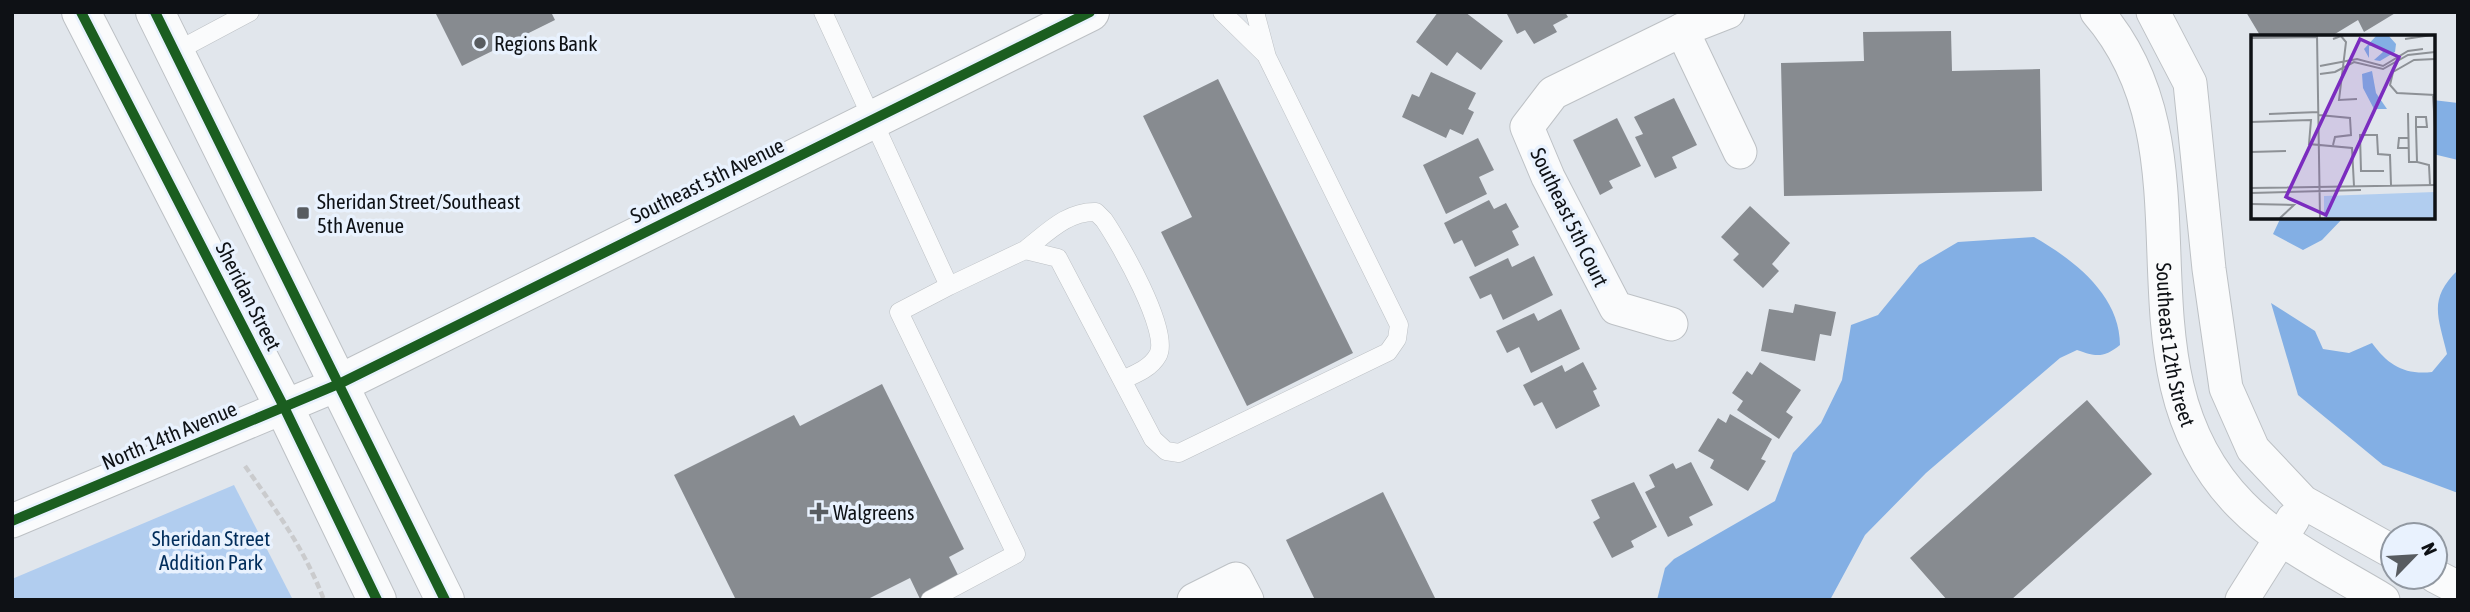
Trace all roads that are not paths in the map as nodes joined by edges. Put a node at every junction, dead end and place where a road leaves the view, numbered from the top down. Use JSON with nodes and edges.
{"nodes":[{"id":1,"x":81,"y":12,"type":"edge"},
{"id":2,"x":155,"y":12,"type":"edge"},
{"id":3,"x":250,"y":12,"type":"edge"},
{"id":4,"x":823,"y":12,"type":"edge"},
{"id":5,"x":1090,"y":12,"type":"edge"},
{"id":6,"x":1222,"y":12,"type":"edge"},
{"id":7,"x":1255,"y":12,"type":"edge"},
{"id":8,"x":1728,"y":12,"type":"edge"},
{"id":9,"x":2096,"y":12,"type":"edge"},
{"id":10,"x":2153,"y":12,"type":"edge"},
{"id":11,"x":1682,"y":30,"type":"junction"},
{"id":12,"x":175,"y":52,"type":"junction"},
{"id":13,"x":1267,"y":57,"type":"junction"},
{"id":14,"x":872,"y":120,"type":"junction"},
{"id":15,"x":1740,"y":152,"type":"dead end"},
{"id":16,"x":1025,"y":250,"type":"junction"},
{"id":17,"x":949,"y":286,"type":"junction"},
{"id":18,"x":1671,"y":324,"type":"dead end"},
{"id":19,"x":1122,"y":380,"type":"junction"},
{"id":20,"x":341,"y":383,"type":"junction"},
{"id":21,"x":285,"y":407,"type":"junction"},
{"id":22,"x":2303,"y":502,"type":"junction"},
{"id":23,"x":12,"y":522,"type":"edge"},
{"id":24,"x":2281,"y":537,"type":"junction"},
{"id":25,"x":2379,"y":544,"type":"edge"},
{"id":26,"x":377,"y":600,"type":"edge"},
{"id":27,"x":445,"y":600,"type":"edge"},
{"id":28,"x":930,"y":600,"type":"edge"},
{"id":29,"x":1194,"y":600,"type":"edge"},
{"id":30,"x":1247,"y":600,"type":"edge"},
{"id":31,"x":2242,"y":600,"type":"edge"},
{"id":32,"x":2383,"y":600,"type":"edge"}],
"edges":[{"from":1,"to":21,"type":"main road","name":"Sheridan Street"},
{"from":2,"to":12,"type":"main road","name":"Sheridan Street"},
{"from":3,"to":12,"type":"lane"},
{"from":4,"to":14,"type":"lane"},
{"from":5,"to":14,"type":"main road","name":"Southeast 5th Avenue"},
{"from":6,"to":13,"type":"lane"},
{"from":7,"to":13,"type":"lane"},
{"from":8,"to":11,"type":"street","name":"Southeast 5th Court"},
{"from":9,"to":24,"type":"street","name":"Southeast 12th Street"},
{"from":10,"to":22,"type":"street","name":"Southeast 12th Street"},
{"from":11,"to":15,"type":"street"},
{"from":11,"to":18,"type":"street","name":"Southeast 5th Court"},
{"from":12,"to":20,"type":"main road","name":"Sheridan Street"},
{"from":13,"to":19,"type":"lane"},
{"from":14,"to":17,"type":"lane"},
{"from":14,"to":20,"type":"main road","name":"Southeast 5th Avenue"},
{"from":16,"to":17,"type":"lane"},
{"from":16,"to":19,"type":"lane"},
{"from":16,"to":19,"type":"lane"},
{"from":17,"to":28,"type":"lane"},
{"from":20,"to":21,"type":"street","name":"North 14th Avenue"},
{"from":20,"to":27,"type":"main road","name":"Sheridan Street"},
{"from":21,"to":23,"type":"street","name":"North 14th Avenue"},
{"from":21,"to":26,"type":"main road","name":"Sheridan Street"},
{"from":22,"to":24,"type":"street"},
{"from":22,"to":25,"type":"street","name":"Southeast 12th Street"},
{"from":24,"to":31,"type":"street"},
{"from":24,"to":32,"type":"street","name":"Southeast 12th Street"},
{"from":29,"to":30,"type":"street"}]}
